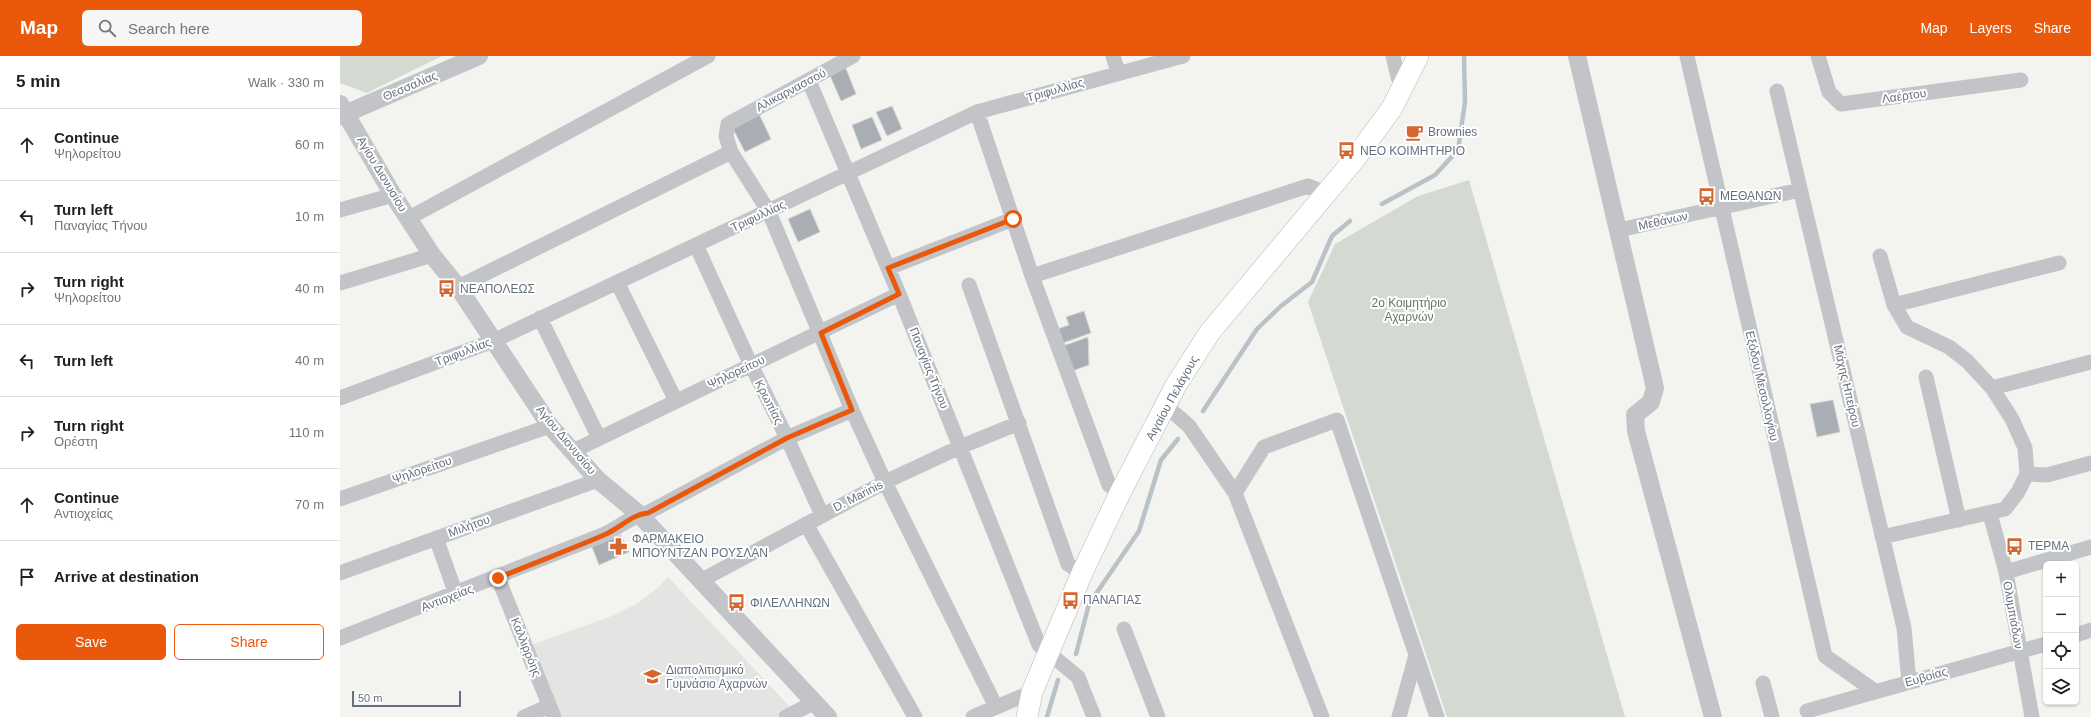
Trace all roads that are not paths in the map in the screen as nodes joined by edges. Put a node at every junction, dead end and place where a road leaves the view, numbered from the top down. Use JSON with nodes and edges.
{"nodes":[{"id":1,"x":479,"y":56,"type":"edge"},
{"id":2,"x":853,"y":56,"type":"edge"},
{"id":3,"x":1113,"y":56,"type":"edge"},
{"id":4,"x":1182,"y":56,"type":"edge"},
{"id":5,"x":1393,"y":56,"type":"edge"},
{"id":6,"x":1418,"y":56,"type":"edge"},
{"id":7,"x":1577,"y":56,"type":"edge"},
{"id":8,"x":1687,"y":56,"type":"edge"},
{"id":9,"x":1818,"y":56,"type":"edge"},
{"id":10,"x":700,"y":58,"type":"edge"},
{"id":11,"x":1118,"y":72,"type":"junction"},
{"id":12,"x":809,"y":80,"type":"junction"},
{"id":13,"x":1406,"y":80,"type":"junction"},
{"id":14,"x":2021,"y":80,"type":"dead end"},
{"id":15,"x":1777,"y":91,"type":"dead end"},
{"id":16,"x":342,"y":111,"type":"edge"},
{"id":17,"x":978,"y":112,"type":"junction"},
{"id":18,"x":731,"y":152,"type":"junction"},
{"id":19,"x":849,"y":173,"type":"junction"},
{"id":20,"x":1800,"y":190,"type":"junction"},
{"id":21,"x":1328,"y":194,"type":"junction"},
{"id":22,"x":393,"y":195,"type":"junction"},
{"id":23,"x":1721,"y":208,"type":"junction"},
{"id":24,"x":340,"y":210,"type":"edge"},
{"id":25,"x":768,"y":212,"type":"junction"},
{"id":26,"x":409,"y":218,"type":"junction"},
{"id":27,"x":1013,"y":219,"type":"junction"},
{"id":28,"x":1619,"y":230,"type":"junction"},
{"id":29,"x":696,"y":245,"type":"junction"},
{"id":30,"x":432,"y":255,"type":"junction"},
{"id":31,"x":1880,"y":256,"type":"dead end"},
{"id":32,"x":2059,"y":263,"type":"dead end"},
{"id":33,"x":888,"y":268,"type":"junction"},
{"id":34,"x":1032,"y":276,"type":"junction"},
{"id":35,"x":617,"y":282,"type":"junction"},
{"id":36,"x":340,"y":283,"type":"edge"},
{"id":37,"x":969,"y":285,"type":"dead end"},
{"id":38,"x":458,"y":287,"type":"junction"},
{"id":39,"x":899,"y":294,"type":"junction"},
{"id":40,"x":1894,"y":305,"type":"junction"},
{"id":41,"x":540,"y":318,"type":"junction"},
{"id":42,"x":821,"y":333,"type":"junction"},
{"id":43,"x":493,"y":341,"type":"junction"},
{"id":44,"x":2091,"y":362,"type":"edge"},
{"id":45,"x":751,"y":365,"type":"junction"},
{"id":46,"x":1926,"y":377,"type":"dead end"},
{"id":47,"x":1992,"y":388,"type":"junction"},
{"id":48,"x":340,"y":398,"type":"edge"},
{"id":49,"x":676,"y":400,"type":"junction"},
{"id":50,"x":1166,"y":406,"type":"junction"},
{"id":51,"x":852,"y":410,"type":"junction"},
{"id":52,"x":1019,"y":423,"type":"junction"},
{"id":53,"x":550,"y":426,"type":"junction"},
{"id":54,"x":599,"y":438,"type":"junction"},
{"id":55,"x":787,"y":438,"type":"junction"},
{"id":56,"x":960,"y":447,"type":"junction"},
{"id":57,"x":574,"y":450,"type":"junction"},
{"id":58,"x":2091,"y":463,"type":"edge"},
{"id":59,"x":2027,"y":474,"type":"junction"},
{"id":60,"x":598,"y":480,"type":"junction"},
{"id":61,"x":885,"y":482,"type":"junction"},
{"id":62,"x":1121,"y":491,"type":"junction"},
{"id":63,"x":1235,"y":493,"type":"junction"},
{"id":64,"x":340,"y":499,"type":"edge"},
{"id":65,"x":639,"y":514,"type":"junction"},
{"id":66,"x":822,"y":514,"type":"junction"},
{"id":67,"x":1990,"y":514,"type":"junction"},
{"id":68,"x":1959,"y":520,"type":"junction"},
{"id":69,"x":806,"y":524,"type":"junction"},
{"id":70,"x":1882,"y":537,"type":"junction"},
{"id":71,"x":436,"y":538,"type":"junction"},
{"id":72,"x":2091,"y":547,"type":"edge"},
{"id":73,"x":2006,"y":572,"type":"junction"},
{"id":74,"x":340,"y":573,"type":"edge"},
{"id":75,"x":1082,"y":573,"type":"junction"},
{"id":76,"x":498,"y":578,"type":"junction"},
{"id":77,"x":702,"y":580,"type":"junction"},
{"id":78,"x":456,"y":594,"type":"junction"},
{"id":79,"x":1124,"y":629,"type":"dead end"},
{"id":80,"x":2091,"y":630,"type":"edge"},
{"id":81,"x":2079,"y":634,"type":"edge"},
{"id":82,"x":340,"y":638,"type":"edge"},
{"id":83,"x":2043,"y":645,"type":"edge"},
{"id":84,"x":2020,"y":652,"type":"junction"},
{"id":85,"x":1048,"y":654,"type":"junction"},
{"id":86,"x":1416,"y":655,"type":"junction"},
{"id":87,"x":1909,"y":682,"type":"junction"},
{"id":88,"x":1763,"y":683,"type":"dead end"},
{"id":89,"x":1032,"y":692,"type":"junction"},
{"id":90,"x":1876,"y":692,"type":"junction"},
{"id":91,"x":815,"y":702,"type":"junction"},
{"id":92,"x":996,"y":707,"type":"junction"},
{"id":93,"x":551,"y":711,"type":"edge"},
{"id":94,"x":1806,"y":711,"type":"dead end"},
{"id":95,"x":524,"y":717,"type":"edge"},
{"id":96,"x":786,"y":717,"type":"edge"},
{"id":97,"x":828,"y":717,"type":"edge"},
{"id":98,"x":915,"y":717,"type":"edge"},
{"id":99,"x":973,"y":717,"type":"edge"},
{"id":100,"x":1027,"y":717,"type":"edge"},
{"id":101,"x":1094,"y":717,"type":"edge"},
{"id":102,"x":1158,"y":717,"type":"edge"},
{"id":103,"x":1322,"y":717,"type":"edge"},
{"id":104,"x":1399,"y":717,"type":"edge"},
{"id":105,"x":1437,"y":717,"type":"edge"},
{"id":106,"x":1713,"y":717,"type":"edge"},
{"id":107,"x":1772,"y":717,"type":"edge"},
{"id":108,"x":2032,"y":717,"type":"edge"}],
"edges":[{"from":1,"to":16,"type":"street","name":"Θεσσαλίας"},
{"from":2,"to":12,"type":"street","name":"Αλικαρνασσού"},
{"from":3,"to":11,"type":"street"},
{"from":4,"to":11,"type":"street","name":"Τριφυλλίας"},
{"from":5,"to":13,"type":"street"},
{"from":6,"to":13,"type":"main road","name":"Αιγαίου Πελάγους"},
{"from":7,"to":28,"type":"street"},
{"from":8,"to":23,"type":"street","name":"Εξόδου Μεσολλογίου"},
{"from":9,"to":14,"type":"street","name":"Λαέρτου"},
{"from":10,"to":26,"type":"street"},
{"from":11,"to":17,"type":"street","name":"Τριφυλλίας"},
{"from":12,"to":18,"type":"street","name":"Αλικαρνασσού"},
{"from":12,"to":19,"type":"street","name":"Παναγίας Τήνου"},
{"from":13,"to":21,"type":"main road","name":"Αιγαίου Πελάγους"},
{"from":15,"to":20,"type":"street","name":"Μάχης Ηπείρου"},
{"from":16,"to":22,"type":"street","name":"Αγίου Διονυσίου"},
{"from":17,"to":19,"type":"street","name":"Τριφυλλίας"},
{"from":17,"to":27,"type":"street"},
{"from":18,"to":25,"type":"street"},
{"from":18,"to":38,"type":"street"},
{"from":19,"to":25,"type":"street","name":"Τριφυλλίας"},
{"from":19,"to":33,"type":"street","name":"Παναγίας Τήνου"},
{"from":20,"to":23,"type":"street","name":"Μεθάνων"},
{"from":20,"to":70,"type":"street","name":"Μάχης Ηπείρου"},
{"from":21,"to":34,"type":"street"},
{"from":21,"to":50,"type":"main road","name":"Αιγαίου Πελάγους"},
{"from":22,"to":24,"type":"street"},
{"from":22,"to":26,"type":"street","name":"Αγίου Διονυσίου"},
{"from":23,"to":28,"type":"street","name":"Μεθάνων"},
{"from":23,"to":90,"type":"street","name":"Εξόδου Μεσολλογίου"},
{"from":25,"to":29,"type":"street","name":"Τριφυλλίας"},
{"from":25,"to":42,"type":"street"},
{"from":26,"to":30,"type":"street","name":"Αγίου Διονυσίου"},
{"from":27,"to":33,"type":"street"},
{"from":27,"to":34,"type":"street"},
{"from":28,"to":106,"type":"street"},
{"from":29,"to":35,"type":"street","name":"Τριφυλλίας"},
{"from":29,"to":45,"type":"street","name":"Κρωπίας"},
{"from":30,"to":36,"type":"street"},
{"from":30,"to":38,"type":"street","name":"Αγίου Διονυσίου"},
{"from":31,"to":40,"type":"street"},
{"from":32,"to":40,"type":"street"},
{"from":33,"to":39,"type":"street","name":"Παναγίας Τήνου"},
{"from":34,"to":62,"type":"street"},
{"from":35,"to":41,"type":"street","name":"Τριφυλλίας"},
{"from":35,"to":49,"type":"street"},
{"from":37,"to":52,"type":"street"},
{"from":38,"to":43,"type":"street","name":"Αγίου Διονυσίου"},
{"from":39,"to":42,"type":"street","name":"Ψηλορείτου"},
{"from":39,"to":56,"type":"street","name":"Παναγίας Τήνου"},
{"from":40,"to":47,"type":"street"},
{"from":41,"to":43,"type":"street","name":"Τριφυλλίας"},
{"from":41,"to":54,"type":"street"},
{"from":42,"to":45,"type":"street","name":"Ψηλορείτου"},
{"from":42,"to":51,"type":"street"},
{"from":43,"to":48,"type":"street","name":"Τριφυλλίας"},
{"from":43,"to":53,"type":"street","name":"Αγίου Διονυσίου"},
{"from":44,"to":47,"type":"street"},
{"from":45,"to":49,"type":"street","name":"Ψηλορείτου"},
{"from":45,"to":55,"type":"street","name":"Κρωπίας"},
{"from":46,"to":68,"type":"street"},
{"from":47,"to":59,"type":"street"},
{"from":49,"to":54,"type":"street","name":"Ψηλορείτου"},
{"from":50,"to":62,"type":"main road","name":"Αιγαίου Πελάγους"},
{"from":50,"to":63,"type":"street"},
{"from":51,"to":55,"type":"street","name":"Αντιοχείας"},
{"from":51,"to":61,"type":"street"},
{"from":52,"to":56,"type":"street","name":"D. Marinis"},
{"from":52,"to":75,"type":"street"},
{"from":53,"to":57,"type":"street","name":"Αγίου Διονυσίου"},
{"from":53,"to":64,"type":"street","name":"Ψηλορείτου"},
{"from":54,"to":57,"type":"street","name":"Ψηλορείτου"},
{"from":55,"to":65,"type":"street","name":"Αντιοχείας"},
{"from":55,"to":66,"type":"street","name":"Κρωπίας"},
{"from":56,"to":61,"type":"street","name":"D. Marinis"},
{"from":56,"to":85,"type":"street","name":"Παναγίας Τήνου"},
{"from":57,"to":60,"type":"street","name":"Αγίου Διονυσίου"},
{"from":58,"to":59,"type":"street"},
{"from":59,"to":67,"type":"street"},
{"from":60,"to":65,"type":"street","name":"Αγίου Διονυσίου"},
{"from":60,"to":71,"type":"street","name":"Μιλήτου"},
{"from":61,"to":66,"type":"street","name":"D. Marinis"},
{"from":61,"to":92,"type":"street"},
{"from":62,"to":75,"type":"main road","name":"Αιγαίου Πελάγους"},
{"from":63,"to":86,"type":"street"},
{"from":63,"to":103,"type":"street"},
{"from":65,"to":76,"type":"street","name":"Αντιοχείας"},
{"from":65,"to":77,"type":"street","name":"Αγίου Διονυσίου"},
{"from":66,"to":69,"type":"street","name":"D. Marinis"},
{"from":67,"to":68,"type":"street"},
{"from":67,"to":73,"type":"street","name":"Ολυμπιάδων"},
{"from":68,"to":70,"type":"street"},
{"from":69,"to":77,"type":"street","name":"D. Marinis"},
{"from":69,"to":98,"type":"street"},
{"from":70,"to":87,"type":"street","name":"Μάχης Ηπείρου"},
{"from":71,"to":74,"type":"street","name":"Μιλήτου"},
{"from":71,"to":78,"type":"street"},
{"from":72,"to":73,"type":"street"},
{"from":73,"to":84,"type":"street","name":"Ολυμπιάδων"},
{"from":75,"to":85,"type":"main road","name":"Αιγαίου Πελάγους"},
{"from":76,"to":78,"type":"street","name":"Αντιοχείας"},
{"from":76,"to":93,"type":"street","name":"Καλλιρρόης"},
{"from":77,"to":91,"type":"street","name":"Αγίου Διονυσίου"},
{"from":78,"to":82,"type":"street","name":"Αντιοχείας"},
{"from":79,"to":102,"type":"street"},
{"from":80,"to":81,"type":"street"},
{"from":83,"to":84,"type":"street","name":"Ευβοίας"},
{"from":84,"to":87,"type":"street","name":"Ευβοίας"},
{"from":84,"to":108,"type":"street","name":"Ολυμπιάδων"},
{"from":85,"to":89,"type":"main road","name":"Αιγαίου Πελάγους"},
{"from":85,"to":101,"type":"street","name":"Παναγίας Τήνου"},
{"from":86,"to":104,"type":"street"},
{"from":86,"to":105,"type":"street"},
{"from":87,"to":90,"type":"street","name":"Ευβοίας"},
{"from":88,"to":107,"type":"street"},
{"from":89,"to":92,"type":"street"},
{"from":89,"to":100,"type":"main road","name":"Αιγαίου Πελάγους"},
{"from":90,"to":94,"type":"street","name":"Ευβοίας"},
{"from":91,"to":96,"type":"street"},
{"from":91,"to":97,"type":"street","name":"Αγίου Διονυσίου"},
{"from":92,"to":99,"type":"street"},
{"from":93,"to":95,"type":"street"}]}
